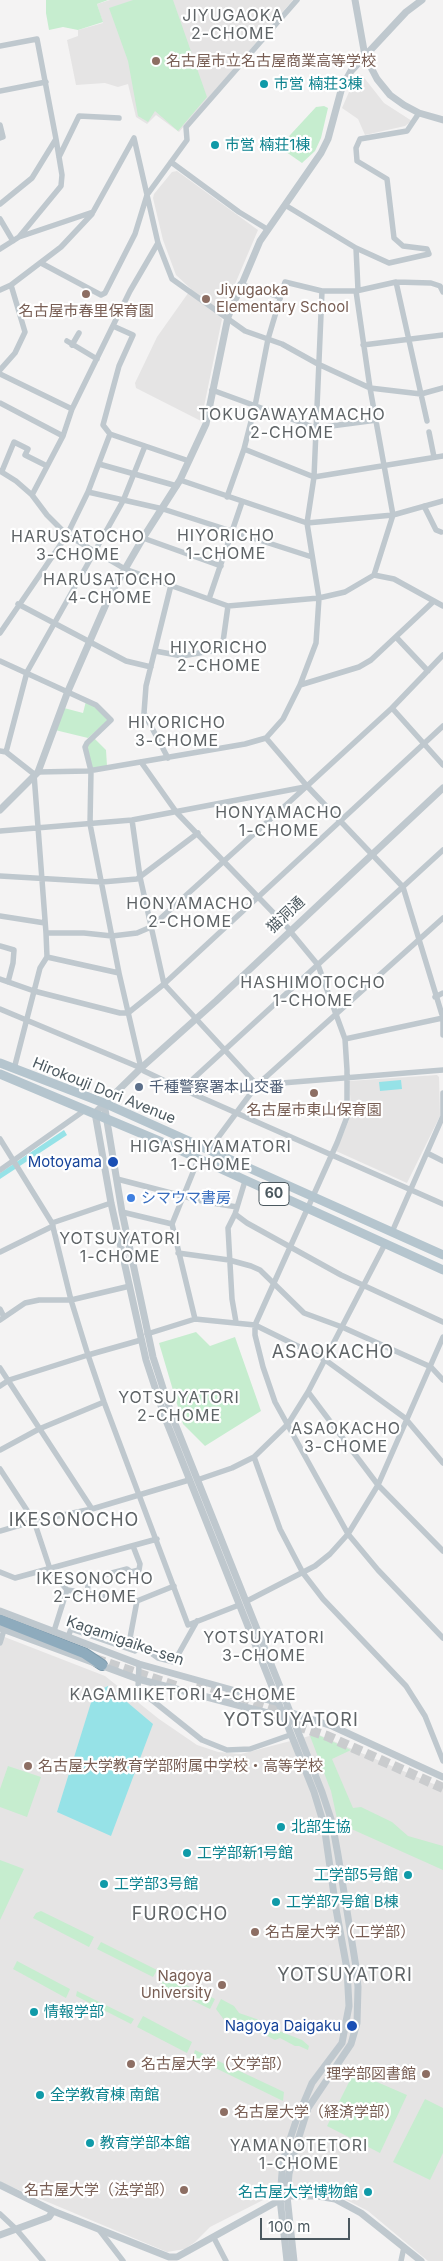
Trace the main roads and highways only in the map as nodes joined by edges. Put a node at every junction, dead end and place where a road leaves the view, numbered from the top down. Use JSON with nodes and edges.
{"nodes":[{"id":1,"x":0,"y":1063,"type":"edge"},
{"id":2,"x":0,"y":1074,"type":"edge"},
{"id":3,"x":443,"y":1255,"type":"edge"},
{"id":4,"x":443,"y":1270,"type":"edge"},
{"id":5,"x":2,"y":1624,"type":"edge"},
{"id":6,"x":102,"y":1665,"type":"tunnel mouth"}],
"edges":[{"from":1,"to":3,"type":"main road","name":"Hirokouji Dori Avenue","number":"60"},
{"from":2,"to":4,"type":"main road","name":"Hirokouji Dori Avenue","number":"60"},
{"from":5,"to":6,"type":"highway"}]}
